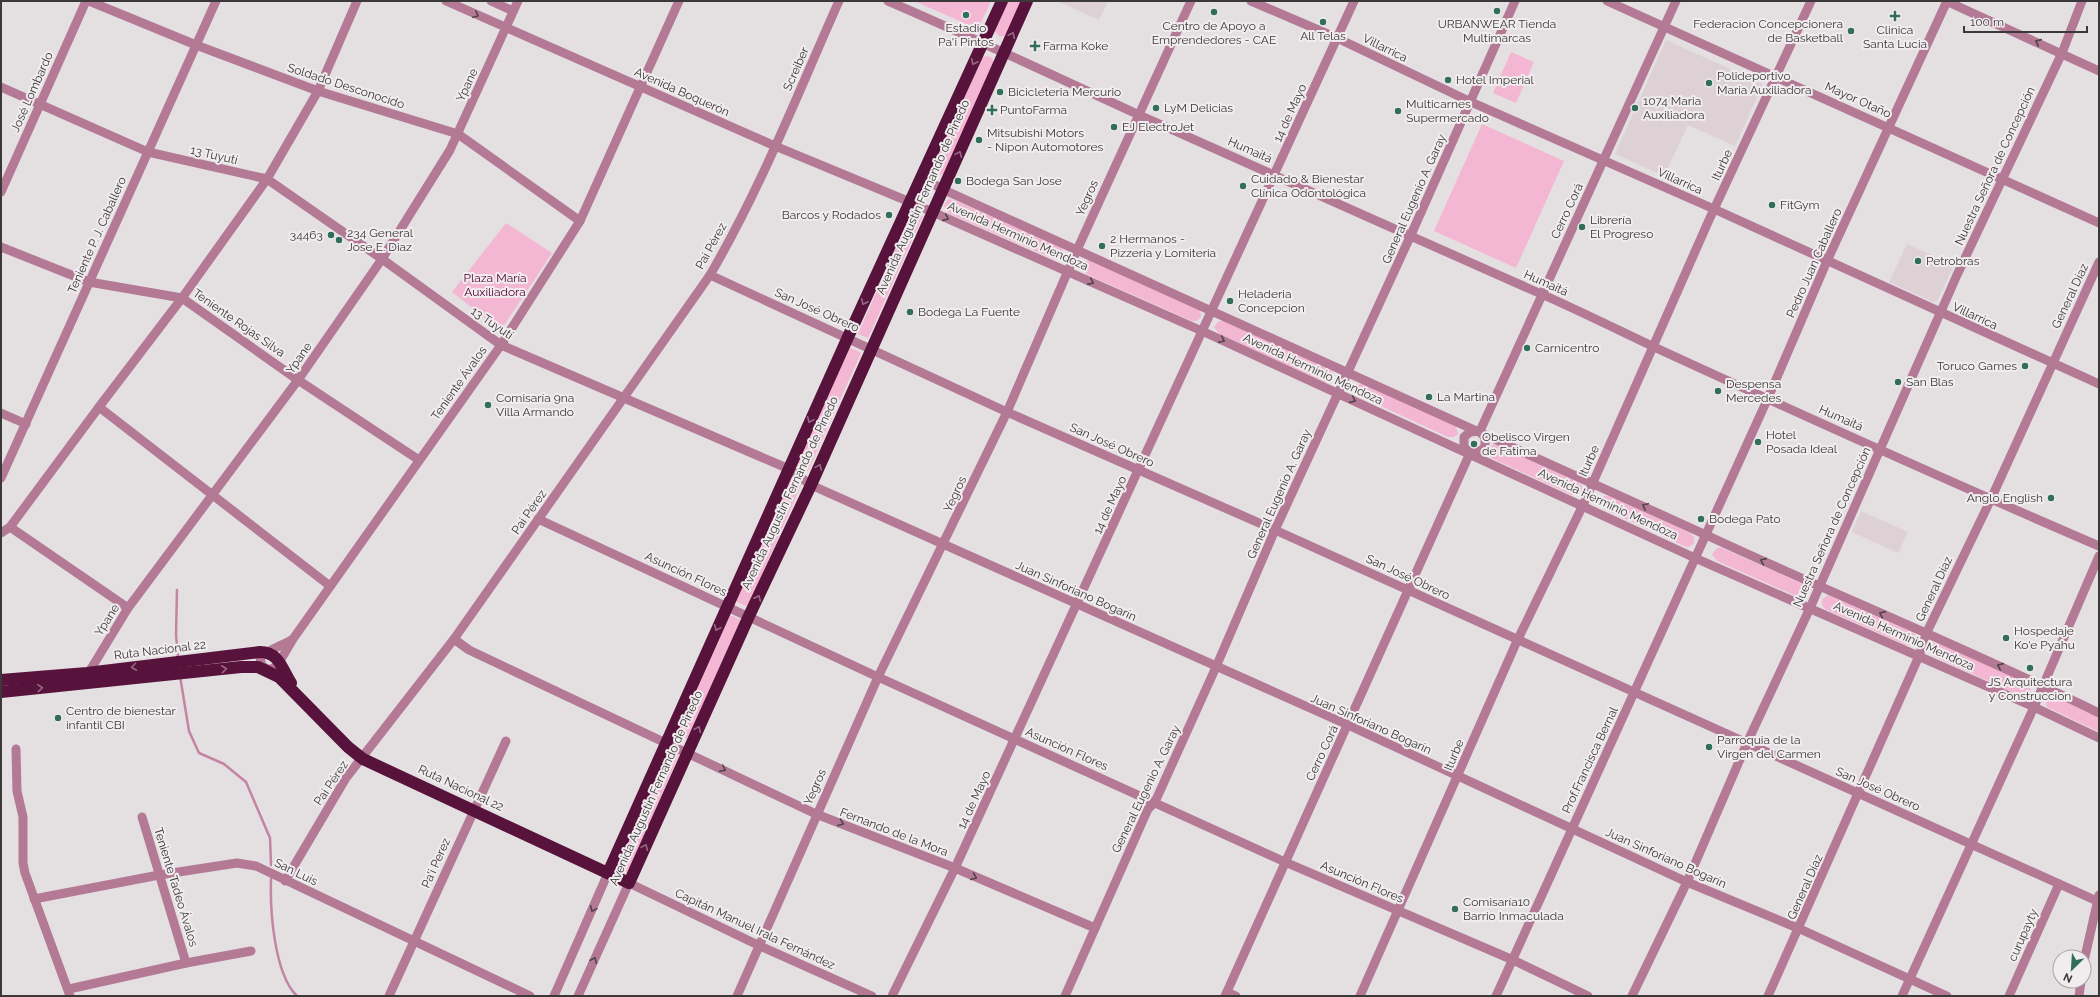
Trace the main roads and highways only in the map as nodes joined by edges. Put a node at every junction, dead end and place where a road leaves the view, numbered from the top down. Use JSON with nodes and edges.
{"nodes":[{"id":1,"x":1002,"y":1,"type":"edge"},
{"id":2,"x":1027,"y":1,"type":"edge"},
{"id":3,"x":85,"y":678,"type":"junction"},
{"id":4,"x":1,"y":680,"type":"edge"},
{"id":5,"x":1,"y":692,"type":"edge"},
{"id":6,"x":299,"y":696,"type":"junction"},
{"id":7,"x":608,"y":873,"type":"junction"},
{"id":8,"x":629,"y":883,"type":"joint"}],
"edges":[{"from":1,"to":7,"type":"highway","name":"Avenida Augustín Fernando de Pinedo","one_way":true},
{"from":8,"to":2,"type":"highway","name":"Avenida Augustín Fernando de Pinedo","one_way":true},
{"from":3,"to":4,"type":"highway","name":"Ruta Nacional 22"},
{"from":5,"to":3,"type":"highway","name":"Ruta Nacional 22","one_way":true},
{"from":3,"to":6,"type":"highway","name":"Ruta Nacional 22","one_way":true},
{"from":6,"to":3,"type":"highway","name":"Ruta Nacional 22","one_way":true},
{"from":6,"to":7,"type":"highway","name":"Ruta Nacional 22"},
{"from":7,"to":8,"type":"highway","name":"Ruta Nacional 22"}]}
